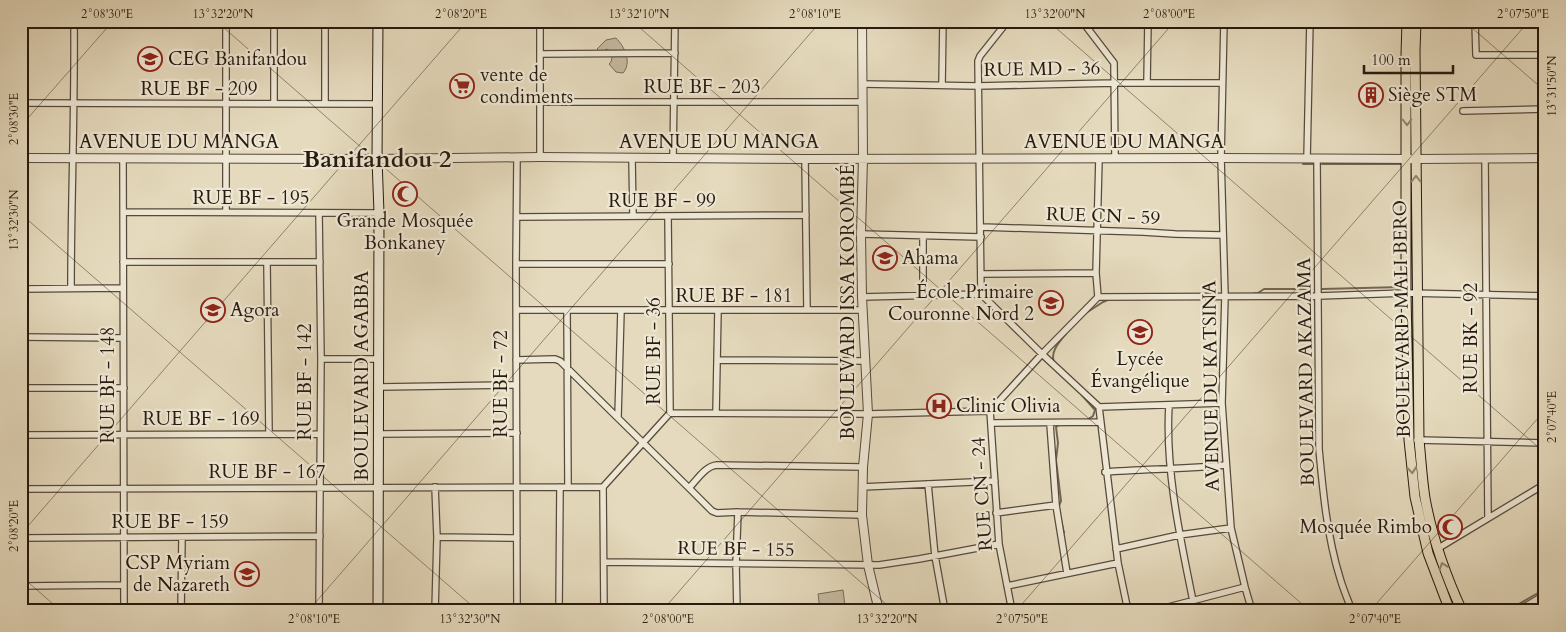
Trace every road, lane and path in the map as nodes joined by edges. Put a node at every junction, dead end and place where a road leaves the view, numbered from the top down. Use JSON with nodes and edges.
{"nodes":[{"id":1,"x":74,"y":21,"type":"edge"},
{"id":2,"x":226,"y":21,"type":"edge"},
{"id":3,"x":274,"y":21,"type":"edge"},
{"id":4,"x":325,"y":21,"type":"edge"},
{"id":5,"x":378,"y":21,"type":"edge"},
{"id":6,"x":540,"y":21,"type":"edge"},
{"id":7,"x":675,"y":21,"type":"edge"},
{"id":8,"x":862,"y":21,"type":"edge"},
{"id":9,"x":943,"y":21,"type":"edge"},
{"id":10,"x":1008,"y":21,"type":"edge"},
{"id":11,"x":1028,"y":21,"type":"edge"},
{"id":12,"x":1082,"y":21,"type":"edge"},
{"id":13,"x":1148,"y":21,"type":"edge"},
{"id":14,"x":1224,"y":21,"type":"edge"},
{"id":15,"x":1310,"y":21,"type":"edge"},
{"id":16,"x":1407,"y":21,"type":"edge"},
{"id":17,"x":1416,"y":21,"type":"edge"},
{"id":18,"x":1475,"y":21,"type":"edge"},
{"id":19,"x":675,"y":53,"type":"junction"},
{"id":20,"x":540,"y":54,"type":"junction"},
{"id":21,"x":1545,"y":55,"type":"edge"},
{"id":22,"x":1115,"y":83,"type":"junction"},
{"id":23,"x":1147,"y":83,"type":"junction"},
{"id":24,"x":862,"y":84,"type":"junction"},
{"id":25,"x":1222,"y":84,"type":"junction"},
{"id":26,"x":942,"y":85,"type":"junction"},
{"id":27,"x":978,"y":86,"type":"junction"},
{"id":28,"x":541,"y":102,"type":"junction"},
{"id":29,"x":674,"y":102,"type":"junction"},
{"id":30,"x":863,"y":102,"type":"junction"},
{"id":31,"x":21,"y":103,"type":"edge"},
{"id":32,"x":75,"y":103,"type":"junction"},
{"id":33,"x":226,"y":104,"type":"junction"},
{"id":34,"x":274,"y":104,"type":"junction"},
{"id":35,"x":324,"y":104,"type":"junction"},
{"id":36,"x":378,"y":104,"type":"junction"},
{"id":37,"x":1545,"y":108,"type":"edge"},
{"id":38,"x":1462,"y":111,"type":"dead end"},
{"id":39,"x":226,"y":157,"type":"junction"},
{"id":40,"x":540,"y":157,"type":"junction"},
{"id":41,"x":21,"y":158,"type":"edge"},
{"id":42,"x":72,"y":158,"type":"junction"},
{"id":43,"x":123,"y":158,"type":"junction"},
{"id":44,"x":517,"y":158,"type":"junction"},
{"id":45,"x":632,"y":158,"type":"junction"},
{"id":46,"x":673,"y":158,"type":"junction"},
{"id":47,"x":805,"y":158,"type":"junction"},
{"id":48,"x":863,"y":158,"type":"junction"},
{"id":49,"x":980,"y":158,"type":"junction"},
{"id":50,"x":1099,"y":158,"type":"junction"},
{"id":51,"x":1115,"y":158,"type":"junction"},
{"id":52,"x":1221,"y":158,"type":"junction"},
{"id":53,"x":1485,"y":158,"type":"junction"},
{"id":54,"x":1545,"y":158,"type":"edge"},
{"id":55,"x":377,"y":159,"type":"junction"},
{"id":56,"x":1307,"y":159,"type":"junction"},
{"id":57,"x":1318,"y":159,"type":"junction"},
{"id":58,"x":1407,"y":159,"type":"junction"},
{"id":59,"x":1416,"y":159,"type":"junction"},
{"id":60,"x":123,"y":212,"type":"junction"},
{"id":61,"x":226,"y":212,"type":"junction"},
{"id":62,"x":320,"y":213,"type":"junction"},
{"id":63,"x":379,"y":213,"type":"junction"},
{"id":64,"x":806,"y":215,"type":"junction"},
{"id":65,"x":517,"y":216,"type":"junction"},
{"id":66,"x":633,"y":216,"type":"junction"},
{"id":67,"x":668,"y":216,"type":"junction"},
{"id":68,"x":981,"y":227,"type":"junction"},
{"id":69,"x":1098,"y":230,"type":"junction"},
{"id":70,"x":861,"y":234,"type":"junction"},
{"id":71,"x":1222,"y":235,"type":"junction"},
{"id":72,"x":923,"y":236,"type":"junction"},
{"id":73,"x":981,"y":237,"type":"junction"},
{"id":74,"x":123,"y":262,"type":"junction"},
{"id":75,"x":320,"y":262,"type":"junction"},
{"id":76,"x":267,"y":263,"type":"junction"},
{"id":77,"x":516,"y":264,"type":"junction"},
{"id":78,"x":669,"y":264,"type":"junction"},
{"id":79,"x":1096,"y":273,"type":"junction"},
{"id":80,"x":982,"y":274,"type":"junction"},
{"id":81,"x":21,"y":288,"type":"edge"},
{"id":82,"x":71,"y":288,"type":"junction"},
{"id":83,"x":122,"y":288,"type":"junction"},
{"id":84,"x":1406,"y":293,"type":"junction"},
{"id":85,"x":982,"y":294,"type":"junction"},
{"id":86,"x":1417,"y":294,"type":"junction"},
{"id":87,"x":1486,"y":295,"type":"junction"},
{"id":88,"x":923,"y":296,"type":"junction"},
{"id":89,"x":1225,"y":296,"type":"junction"},
{"id":90,"x":1318,"y":296,"type":"junction"},
{"id":91,"x":1545,"y":296,"type":"edge"},
{"id":92,"x":862,"y":297,"type":"junction"},
{"id":93,"x":1098,"y":297,"type":"junction"},
{"id":94,"x":516,"y":310,"type":"junction"},
{"id":95,"x":567,"y":310,"type":"junction"},
{"id":96,"x":621,"y":310,"type":"junction"},
{"id":97,"x":718,"y":310,"type":"junction"},
{"id":98,"x":807,"y":310,"type":"junction"},
{"id":99,"x":863,"y":310,"type":"junction"},
{"id":100,"x":669,"y":311,"type":"junction"},
{"id":101,"x":21,"y":337,"type":"edge"},
{"id":102,"x":123,"y":338,"type":"junction"},
{"id":103,"x":1042,"y":354,"type":"junction"},
{"id":104,"x":321,"y":359,"type":"junction"},
{"id":105,"x":379,"y":359,"type":"junction"},
{"id":106,"x":516,"y":360,"type":"junction"},
{"id":107,"x":717,"y":360,"type":"junction"},
{"id":108,"x":865,"y":361,"type":"junction"},
{"id":109,"x":566,"y":366,"type":"junction"},
{"id":110,"x":516,"y":385,"type":"junction"},
{"id":111,"x":379,"y":387,"type":"junction"},
{"id":112,"x":21,"y":388,"type":"edge"},
{"id":113,"x":124,"y":388,"type":"junction"},
{"id":114,"x":1222,"y":403,"type":"junction"},
{"id":115,"x":1169,"y":405,"type":"junction"},
{"id":116,"x":1099,"y":407,"type":"junction"},
{"id":117,"x":990,"y":411,"type":"junction"},
{"id":118,"x":670,"y":413,"type":"junction"},
{"id":119,"x":716,"y":413,"type":"junction"},
{"id":120,"x":868,"y":414,"type":"junction"},
{"id":121,"x":618,"y":417,"type":"junction"},
{"id":122,"x":1100,"y":422,"type":"junction"},
{"id":123,"x":992,"y":423,"type":"junction"},
{"id":124,"x":1050,"y":424,"type":"junction"},
{"id":125,"x":516,"y":433,"type":"junction"},
{"id":126,"x":124,"y":434,"type":"junction"},
{"id":127,"x":269,"y":434,"type":"junction"},
{"id":128,"x":320,"y":434,"type":"junction"},
{"id":129,"x":378,"y":434,"type":"junction"},
{"id":130,"x":21,"y":435,"type":"edge"},
{"id":131,"x":1414,"y":440,"type":"junction"},
{"id":132,"x":1487,"y":442,"type":"junction"},
{"id":133,"x":1545,"y":442,"type":"edge"},
{"id":134,"x":644,"y":443,"type":"junction"},
{"id":135,"x":1226,"y":465,"type":"junction"},
{"id":136,"x":863,"y":467,"type":"junction"},
{"id":137,"x":1170,"y":468,"type":"junction"},
{"id":138,"x":1106,"y":472,"type":"junction"},
{"id":139,"x":995,"y":481,"type":"junction"},
{"id":140,"x":928,"y":484,"type":"junction"},
{"id":141,"x":1545,"y":484,"type":"edge"},
{"id":142,"x":603,"y":486,"type":"junction"},
{"id":143,"x":320,"y":487,"type":"junction"},
{"id":144,"x":377,"y":487,"type":"junction"},
{"id":145,"x":435,"y":487,"type":"junction"},
{"id":146,"x":517,"y":487,"type":"junction"},
{"id":147,"x":560,"y":487,"type":"junction"},
{"id":148,"x":568,"y":487,"type":"junction"},
{"id":149,"x":862,"y":487,"type":"junction"},
{"id":150,"x":21,"y":488,"type":"edge"},
{"id":151,"x":124,"y":488,"type":"junction"},
{"id":152,"x":689,"y":488,"type":"junction"},
{"id":153,"x":1056,"y":505,"type":"junction"},
{"id":154,"x":738,"y":512,"type":"junction"},
{"id":155,"x":996,"y":513,"type":"junction"},
{"id":156,"x":862,"y":514,"type":"junction"},
{"id":157,"x":1488,"y":518,"type":"junction"},
{"id":158,"x":1231,"y":528,"type":"junction"},
{"id":159,"x":182,"y":536,"type":"junction"},
{"id":160,"x":320,"y":536,"type":"junction"},
{"id":161,"x":1179,"y":536,"type":"junction"},
{"id":162,"x":437,"y":537,"type":"junction"},
{"id":163,"x":21,"y":538,"type":"edge"},
{"id":164,"x":124,"y":538,"type":"junction"},
{"id":165,"x":517,"y":538,"type":"junction"},
{"id":166,"x":999,"y":544,"type":"junction"},
{"id":167,"x":1116,"y":549,"type":"junction"},
{"id":168,"x":1437,"y":549,"type":"junction"},
{"id":169,"x":935,"y":556,"type":"junction"},
{"id":170,"x":604,"y":562,"type":"junction"},
{"id":171,"x":1118,"y":563,"type":"junction"},
{"id":172,"x":736,"y":564,"type":"junction"},
{"id":173,"x":868,"y":565,"type":"junction"},
{"id":174,"x":1067,"y":573,"type":"junction"},
{"id":175,"x":124,"y":585,"type":"junction"},
{"id":176,"x":21,"y":586,"type":"edge"},
{"id":177,"x":1007,"y":586,"type":"junction"},
{"id":178,"x":1244,"y":587,"type":"junction"},
{"id":179,"x":1545,"y":596,"type":"edge"},
{"id":180,"x":1193,"y":601,"type":"junction"},
{"id":181,"x":1011,"y":608,"type":"edge"},
{"id":182,"x":124,"y":611,"type":"edge"},
{"id":183,"x":181,"y":611,"type":"edge"},
{"id":184,"x":319,"y":611,"type":"edge"},
{"id":185,"x":378,"y":611,"type":"edge"},
{"id":186,"x":435,"y":611,"type":"edge"},
{"id":187,"x":517,"y":611,"type":"edge"},
{"id":188,"x":559,"y":611,"type":"edge"},
{"id":189,"x":604,"y":611,"type":"edge"},
{"id":190,"x":737,"y":611,"type":"edge"},
{"id":191,"x":879,"y":611,"type":"edge"},
{"id":192,"x":946,"y":611,"type":"edge"},
{"id":193,"x":991,"y":611,"type":"edge"},
{"id":194,"x":1128,"y":611,"type":"edge"},
{"id":195,"x":1153,"y":611,"type":"edge"},
{"id":196,"x":1196,"y":611,"type":"edge"},
{"id":197,"x":1252,"y":611,"type":"edge"},
{"id":198,"x":1352,"y":611,"type":"edge"},
{"id":199,"x":1450,"y":611,"type":"edge"},
{"id":200,"x":1462,"y":611,"type":"edge"},
{"id":201,"x":1520,"y":611,"type":"edge"}],
"edges":[{"from":1,"to":32,"type":"street"},
{"from":2,"to":33,"type":"street"},
{"from":3,"to":34,"type":"street"},
{"from":4,"to":35,"type":"street"},
{"from":5,"to":36,"type":"main road","name":"BOULEVARD AGABBA"},
{"from":6,"to":20,"type":"street"},
{"from":7,"to":19,"type":"street"},
{"from":8,"to":24,"type":"street","name":"BOULEVARD ISSA KOROMBÉ"},
{"from":9,"to":26,"type":"street"},
{"from":10,"to":11,"type":"street"},
{"from":10,"to":27,"type":"street"},
{"from":12,"to":22,"type":"street"},
{"from":13,"to":23,"type":"street"},
{"from":14,"to":25,"type":"street","name":"AVENUE DU KATSINA"},
{"from":15,"to":56,"type":"street"},
{"from":16,"to":58,"type":"main road","name":"BOULEVARD MALI BERO","one_way":true},
{"from":17,"to":59,"type":"main road","name":"BOULEVARD MALI BERO"},
{"from":18,"to":21,"type":"street"},
{"from":19,"to":20,"type":"street"},
{"from":19,"to":29,"type":"street"},
{"from":20,"to":28,"type":"street"},
{"from":22,"to":23,"type":"street","name":"RUE MD - 36"},
{"from":22,"to":27,"type":"street","name":"RUE MD - 36"},
{"from":22,"to":51,"type":"street"},
{"from":23,"to":25,"type":"street","name":"RUE MD - 36"},
{"from":24,"to":26,"type":"street","name":"RUE MD - 36"},
{"from":24,"to":30,"type":"street","name":"BOULEVARD ISSA KOROMBÉ"},
{"from":25,"to":52,"type":"street","name":"AVENUE DU KATSINA"},
{"from":26,"to":27,"type":"street","name":"RUE MD - 36"},
{"from":27,"to":49,"type":"street"},
{"from":28,"to":29,"type":"street","name":"RUE BF - 203"},
{"from":28,"to":40,"type":"street"},
{"from":29,"to":30,"type":"street","name":"RUE BF - 203"},
{"from":29,"to":46,"type":"street"},
{"from":30,"to":48,"type":"street","name":"BOULEVARD ISSA KOROMBÉ"},
{"from":31,"to":32,"type":"street","name":"RUE BF - 209"},
{"from":32,"to":33,"type":"street","name":"RUE BF - 209"},
{"from":32,"to":42,"type":"street"},
{"from":33,"to":34,"type":"street","name":"RUE BF - 209"},
{"from":33,"to":39,"type":"street"},
{"from":34,"to":35,"type":"street","name":"RUE BF - 209"},
{"from":35,"to":36,"type":"street","name":"RUE BF - 209"},
{"from":36,"to":55,"type":"main road","name":"BOULEVARD AGABBA"},
{"from":37,"to":38,"type":"street"},
{"from":39,"to":43,"type":"street","name":"AVENUE DU MANGA"},
{"from":39,"to":55,"type":"street","name":"AVENUE DU MANGA"},
{"from":39,"to":61,"type":"street"},
{"from":40,"to":44,"type":"street","name":"AVENUE DU MANGA"},
{"from":40,"to":45,"type":"street","name":"AVENUE DU MANGA"},
{"from":41,"to":42,"type":"street","name":"AVENUE DU MANGA"},
{"from":42,"to":43,"type":"street","name":"AVENUE DU MANGA"},
{"from":42,"to":82,"type":"street"},
{"from":43,"to":60,"type":"street","name":"RUE BF - 148"},
{"from":44,"to":55,"type":"street","name":"AVENUE DU MANGA"},
{"from":44,"to":65,"type":"street","name":"RUE BF - 72"},
{"from":45,"to":46,"type":"street","name":"AVENUE DU MANGA"},
{"from":45,"to":66,"type":"street"},
{"from":46,"to":47,"type":"street","name":"AVENUE DU MANGA"},
{"from":47,"to":48,"type":"street","name":"AVENUE DU MANGA"},
{"from":47,"to":64,"type":"street"},
{"from":48,"to":49,"type":"street","name":"AVENUE DU MANGA"},
{"from":48,"to":70,"type":"street","name":"BOULEVARD ISSA KOROMBÉ"},
{"from":49,"to":50,"type":"street","name":"AVENUE DU MANGA"},
{"from":49,"to":68,"type":"street"},
{"from":50,"to":51,"type":"street","name":"AVENUE DU MANGA"},
{"from":50,"to":69,"type":"street"},
{"from":51,"to":52,"type":"street","name":"AVENUE DU MANGA"},
{"from":52,"to":56,"type":"street","name":"AVENUE DU MANGA"},
{"from":52,"to":71,"type":"street","name":"AVENUE DU KATSINA"},
{"from":53,"to":54,"type":"street","name":"AVENUE DU MANGA"},
{"from":53,"to":59,"type":"street","name":"AVENUE DU MANGA"},
{"from":53,"to":87,"type":"street","name":"RUE BK - 92"},
{"from":55,"to":63,"type":"main road","name":"BOULEVARD AGABBA"},
{"from":56,"to":57,"type":"street","name":"AVENUE DU MANGA"},
{"from":57,"to":58,"type":"street","name":"AVENUE DU MANGA"},
{"from":57,"to":90,"type":"street","name":"BOULEVARD AKAZAMA"},
{"from":58,"to":59,"type":"street","name":"AVENUE DU MANGA"},
{"from":58,"to":84,"type":"main road","name":"BOULEVARD MALI BERO"},
{"from":86,"to":59,"type":"main road","name":"BOULEVARD MALI BERO","one_way":true},
{"from":60,"to":61,"type":"street","name":"RUE BF - 195"},
{"from":60,"to":74,"type":"street","name":"RUE BF - 148"},
{"from":61,"to":62,"type":"street","name":"RUE BF - 195"},
{"from":62,"to":63,"type":"street","name":"RUE BF - 195"},
{"from":62,"to":75,"type":"street","name":"RUE BF - 142"},
{"from":63,"to":105,"type":"main road","name":"BOULEVARD AGABBA"},
{"from":64,"to":67,"type":"street","name":"RUE BF - 99"},
{"from":64,"to":98,"type":"street"},
{"from":65,"to":66,"type":"street","name":"RUE BF - 99"},
{"from":65,"to":77,"type":"street","name":"RUE BF - 72"},
{"from":66,"to":67,"type":"street","name":"RUE BF - 99"},
{"from":67,"to":78,"type":"street","name":"RUE BF - 36"},
{"from":68,"to":69,"type":"street","name":"RUE CN - 59"},
{"from":68,"to":73,"type":"street"},
{"from":69,"to":71,"type":"street","name":"RUE CN - 59"},
{"from":69,"to":79,"type":"street"},
{"from":70,"to":72,"type":"street"},
{"from":70,"to":92,"type":"street","name":"BOULEVARD ISSA KOROMBÉ"},
{"from":71,"to":89,"type":"street","name":"AVENUE DU KATSINA"},
{"from":72,"to":73,"type":"street"},
{"from":72,"to":88,"type":"street"},
{"from":73,"to":80,"type":"street"},
{"from":74,"to":76,"type":"street"},
{"from":74,"to":83,"type":"street","name":"RUE BF - 148"},
{"from":75,"to":76,"type":"street"},
{"from":75,"to":104,"type":"street","name":"RUE BF - 142"},
{"from":76,"to":127,"type":"street"},
{"from":77,"to":78,"type":"street"},
{"from":77,"to":94,"type":"street","name":"RUE BF - 72"},
{"from":78,"to":100,"type":"street","name":"RUE BF - 36"},
{"from":79,"to":80,"type":"street"},
{"from":79,"to":93,"type":"street"},
{"from":80,"to":85,"type":"street"},
{"from":81,"to":82,"type":"street"},
{"from":82,"to":83,"type":"street"},
{"from":83,"to":102,"type":"street","name":"RUE BF - 148"},
{"from":84,"to":86,"type":"street"},
{"from":84,"to":90,"type":"street"},
{"from":84,"to":131,"type":"main road","name":"BOULEVARD MALI BERO"},
{"from":85,"to":88,"type":"street"},
{"from":85,"to":103,"type":"street"},
{"from":86,"to":87,"type":"street"},
{"from":86,"to":131,"type":"main road","name":"BOULEVARD MALI BERO"},
{"from":87,"to":91,"type":"street"},
{"from":87,"to":132,"type":"street","name":"RUE BK - 92"},
{"from":88,"to":92,"type":"street"},
{"from":89,"to":90,"type":"street"},
{"from":89,"to":93,"type":"street"},
{"from":89,"to":114,"type":"street","name":"AVENUE DU KATSINA"},
{"from":90,"to":198,"type":"street","name":"BOULEVARD AKAZAMA"},
{"from":92,"to":99,"type":"street","name":"BOULEVARD ISSA KOROMBÉ"},
{"from":93,"to":103,"type":"street","name":"RUE CN - 24"},
{"from":94,"to":95,"type":"street","name":"RUE BF - 181"},
{"from":94,"to":106,"type":"street","name":"RUE BF - 72"},
{"from":95,"to":96,"type":"street","name":"RUE BF - 181"},
{"from":95,"to":109,"type":"street"},
{"from":96,"to":100,"type":"street","name":"RUE BF - 181"},
{"from":96,"to":121,"type":"street"},
{"from":97,"to":98,"type":"street","name":"RUE BF - 181"},
{"from":97,"to":100,"type":"street","name":"RUE BF - 181"},
{"from":97,"to":107,"type":"street"},
{"from":98,"to":99,"type":"street","name":"RUE BF - 181"},
{"from":99,"to":108,"type":"street","name":"BOULEVARD ISSA KOROMBÉ"},
{"from":100,"to":118,"type":"street","name":"RUE BF - 36"},
{"from":101,"to":102,"type":"street"},
{"from":102,"to":113,"type":"street","name":"RUE BF - 148"},
{"from":103,"to":116,"type":"street"},
{"from":103,"to":117,"type":"street","name":"RUE CN - 24"},
{"from":104,"to":105,"type":"street"},
{"from":104,"to":128,"type":"street","name":"RUE BF - 142"},
{"from":105,"to":111,"type":"main road","name":"BOULEVARD AGABBA"},
{"from":106,"to":109,"type":"street"},
{"from":106,"to":110,"type":"street","name":"RUE BF - 72"},
{"from":107,"to":108,"type":"street"},
{"from":107,"to":119,"type":"street"},
{"from":108,"to":120,"type":"street","name":"BOULEVARD ISSA KOROMBÉ"},
{"from":109,"to":121,"type":"street"},
{"from":109,"to":148,"type":"street"},
{"from":110,"to":111,"type":"street"},
{"from":110,"to":125,"type":"street","name":"RUE BF - 72"},
{"from":111,"to":129,"type":"main road","name":"BOULEVARD AGABBA"},
{"from":112,"to":113,"type":"street"},
{"from":113,"to":126,"type":"street","name":"RUE BF - 148"},
{"from":114,"to":115,"type":"street"},
{"from":114,"to":135,"type":"street","name":"AVENUE DU KATSINA"},
{"from":115,"to":116,"type":"street"},
{"from":115,"to":137,"type":"street"},
{"from":116,"to":122,"type":"street"},
{"from":117,"to":120,"type":"street"},
{"from":117,"to":123,"type":"street","name":"RUE CN - 24"},
{"from":118,"to":119,"type":"street"},
{"from":118,"to":134,"type":"street","name":"RUE BF - 36"},
{"from":119,"to":120,"type":"street"},
{"from":120,"to":136,"type":"street","name":"BOULEVARD ISSA KOROMBÉ"},
{"from":121,"to":134,"type":"street"},
{"from":122,"to":124,"type":"street"},
{"from":122,"to":138,"type":"street"},
{"from":123,"to":124,"type":"street"},
{"from":123,"to":139,"type":"street","name":"RUE CN - 24"},
{"from":124,"to":153,"type":"street"},
{"from":125,"to":129,"type":"street"},
{"from":125,"to":146,"type":"street","name":"RUE BF - 72"},
{"from":126,"to":127,"type":"street","name":"RUE BF - 169"},
{"from":126,"to":130,"type":"street","name":"RUE BF - 169"},
{"from":126,"to":151,"type":"street","name":"RUE BF - 148"},
{"from":127,"to":128,"type":"street","name":"RUE BF - 169"},
{"from":128,"to":143,"type":"street","name":"RUE BF - 142"},
{"from":129,"to":144,"type":"main road","name":"BOULEVARD AGABBA"},
{"from":131,"to":132,"type":"street"},
{"from":131,"to":168,"type":"main road","name":"BOULEVARD MALI BERO"},
{"from":131,"to":199,"type":"main road","name":"BOULEVARD MALI BERO","one_way":true},
{"from":132,"to":133,"type":"street"},
{"from":132,"to":157,"type":"street","name":"RUE BK - 92"},
{"from":134,"to":142,"type":"street","name":"RUE BF - 36"},
{"from":134,"to":152,"type":"street"},
{"from":135,"to":137,"type":"street"},
{"from":135,"to":158,"type":"street","name":"AVENUE DU KATSINA"},
{"from":136,"to":149,"type":"street","name":"BOULEVARD ISSA KOROMBÉ"},
{"from":136,"to":152,"type":"street"},
{"from":137,"to":138,"type":"street"},
{"from":137,"to":161,"type":"street"},
{"from":138,"to":167,"type":"street"},
{"from":139,"to":140,"type":"street"},
{"from":139,"to":155,"type":"street","name":"RUE CN - 24"},
{"from":140,"to":149,"type":"street"},
{"from":140,"to":169,"type":"street"},
{"from":141,"to":157,"type":"street"},
{"from":142,"to":148,"type":"street","name":"RUE BF - 167"},
{"from":142,"to":170,"type":"street"},
{"from":143,"to":144,"type":"street","name":"RUE BF - 167"},
{"from":143,"to":151,"type":"street","name":"RUE BF - 167"},
{"from":143,"to":160,"type":"street","name":"RUE BF - 142"},
{"from":144,"to":145,"type":"street","name":"RUE BF - 167"},
{"from":144,"to":185,"type":"main road","name":"BOULEVARD AGABBA"},
{"from":145,"to":146,"type":"street","name":"RUE BF - 167"},
{"from":145,"to":162,"type":"street"},
{"from":146,"to":147,"type":"street","name":"RUE BF - 167"},
{"from":146,"to":165,"type":"street","name":"RUE BF - 72"},
{"from":147,"to":148,"type":"street","name":"RUE BF - 167"},
{"from":147,"to":188,"type":"street"},
{"from":149,"to":156,"type":"street","name":"BOULEVARD ISSA KOROMBÉ"},
{"from":150,"to":151,"type":"street","name":"RUE BF - 167"},
{"from":151,"to":164,"type":"street","name":"RUE BF - 148"},
{"from":152,"to":154,"type":"street"},
{"from":153,"to":155,"type":"street"},
{"from":153,"to":174,"type":"street"},
{"from":154,"to":156,"type":"street"},
{"from":154,"to":172,"type":"street"},
{"from":155,"to":166,"type":"street","name":"RUE CN - 24"},
{"from":156,"to":173,"type":"street","name":"BOULEVARD ISSA KOROMBÉ"},
{"from":157,"to":168,"type":"street"},
{"from":158,"to":161,"type":"street"},
{"from":158,"to":178,"type":"street","name":"AVENUE DU KATSINA"},
{"from":159,"to":160,"type":"street","name":"RUE BF - 159"},
{"from":159,"to":164,"type":"street","name":"RUE BF - 159"},
{"from":159,"to":183,"type":"street"},
{"from":160,"to":184,"type":"street","name":"RUE BF - 142"},
{"from":161,"to":167,"type":"street"},
{"from":161,"to":180,"type":"street"},
{"from":162,"to":165,"type":"street"},
{"from":162,"to":186,"type":"street"},
{"from":163,"to":164,"type":"street","name":"RUE BF - 159"},
{"from":164,"to":175,"type":"street","name":"RUE BF - 148"},
{"from":165,"to":187,"type":"street","name":"RUE BF - 72"},
{"from":166,"to":169,"type":"street","name":"RUE BF - 155"},
{"from":166,"to":177,"type":"street","name":"RUE CN - 24"},
{"from":167,"to":171,"type":"street"},
{"from":200,"to":168,"type":"main road","name":"BOULEVARD MALI BERO","one_way":true},
{"from":169,"to":173,"type":"street","name":"RUE BF - 155"},
{"from":169,"to":192,"type":"street"},
{"from":170,"to":172,"type":"street","name":"RUE BF - 155"},
{"from":170,"to":189,"type":"street"},
{"from":171,"to":174,"type":"street"},
{"from":171,"to":194,"type":"street"},
{"from":172,"to":173,"type":"street","name":"RUE BF - 155"},
{"from":172,"to":190,"type":"street"},
{"from":173,"to":191,"type":"street","name":"BOULEVARD ISSA KOROMBÉ"},
{"from":174,"to":177,"type":"street"},
{"from":175,"to":176,"type":"street"},
{"from":175,"to":182,"type":"street","name":"RUE BF - 148"},
{"from":177,"to":181,"type":"street","name":"RUE CN - 24"},
{"from":178,"to":180,"type":"street"},
{"from":178,"to":197,"type":"street","name":"AVENUE DU KATSINA"},
{"from":179,"to":201,"type":"street"},
{"from":180,"to":195,"type":"street"},
{"from":180,"to":196,"type":"street"},
{"from":181,"to":193,"type":"street"}]}
